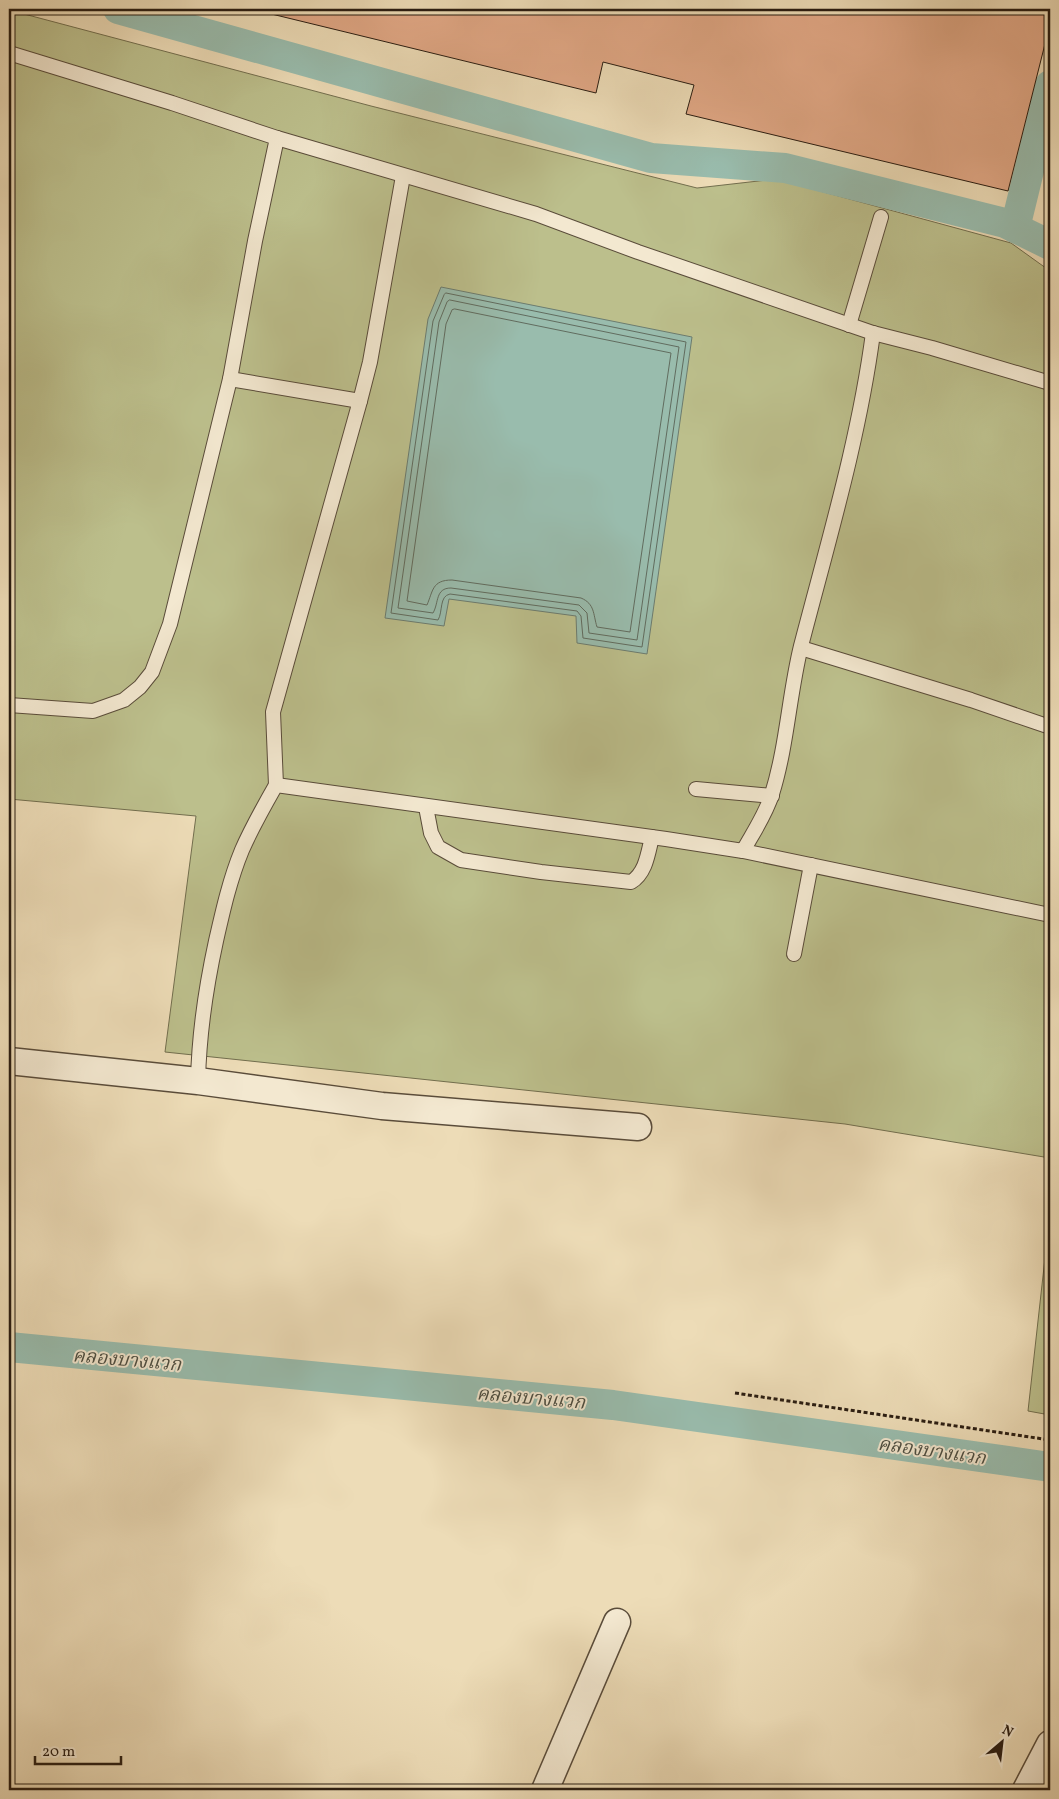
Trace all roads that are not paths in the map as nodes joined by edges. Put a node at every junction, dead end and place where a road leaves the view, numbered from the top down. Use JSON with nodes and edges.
{"nodes":[{"id":1,"x":9,"y":52,"type":"edge"},
{"id":2,"x":276,"y":138,"type":"junction"},
{"id":3,"x":403,"y":176,"type":"junction"},
{"id":4,"x":881,"y":217,"type":"dead end"},
{"id":5,"x":849,"y":324,"type":"junction"},
{"id":6,"x":873,"y":333,"type":"junction"},
{"id":7,"x":230,"y":378,"type":"junction"},
{"id":8,"x":1050,"y":383,"type":"edge"},
{"id":9,"x":360,"y":401,"type":"junction"},
{"id":10,"x":801,"y":648,"type":"junction"},
{"id":11,"x":9,"y":705,"type":"edge"},
{"id":12,"x":1050,"y":727,"type":"edge"},
{"id":13,"x":276,"y":785,"type":"junction"},
{"id":14,"x":696,"y":789,"type":"dead end"},
{"id":15,"x":772,"y":796,"type":"junction"},
{"id":16,"x":426,"y":807,"type":"junction"},
{"id":17,"x":652,"y":837,"type":"junction"},
{"id":18,"x":743,"y":851,"type":"junction"},
{"id":19,"x":811,"y":865,"type":"junction"},
{"id":20,"x":1050,"y":915,"type":"edge"},
{"id":21,"x":794,"y":954,"type":"dead end"},
{"id":22,"x":9,"y":1061,"type":"edge"},
{"id":23,"x":198,"y":1081,"type":"junction"},
{"id":24,"x":638,"y":1126,"type":"dead end"},
{"id":25,"x":617,"y":1622,"type":"dead end"},
{"id":26,"x":1050,"y":1744,"type":"edge"},
{"id":27,"x":544,"y":1790,"type":"edge"},
{"id":28,"x":1026,"y":1790,"type":"edge"}],
"edges":[{"from":1,"to":2,"type":"lane"},
{"from":2,"to":3,"type":"lane"},
{"from":2,"to":7,"type":"lane"},
{"from":3,"to":5,"type":"lane"},
{"from":3,"to":9,"type":"lane"},
{"from":4,"to":5,"type":"lane"},
{"from":5,"to":6,"type":"lane"},
{"from":6,"to":8,"type":"lane"},
{"from":6,"to":10,"type":"lane"},
{"from":7,"to":9,"type":"lane"},
{"from":7,"to":11,"type":"lane"},
{"from":9,"to":13,"type":"lane"},
{"from":10,"to":12,"type":"lane"},
{"from":10,"to":15,"type":"lane"},
{"from":13,"to":16,"type":"lane"},
{"from":13,"to":23,"type":"lane"},
{"from":14,"to":15,"type":"lane"},
{"from":15,"to":18,"type":"lane"},
{"from":16,"to":17,"type":"lane"},
{"from":16,"to":17,"type":"lane"},
{"from":17,"to":18,"type":"lane"},
{"from":18,"to":19,"type":"lane"},
{"from":19,"to":20,"type":"lane"},
{"from":19,"to":21,"type":"lane"},
{"from":22,"to":23,"type":"street"},
{"from":23,"to":24,"type":"street"},
{"from":25,"to":27,"type":"street"},
{"from":26,"to":28,"type":"street"}]}
